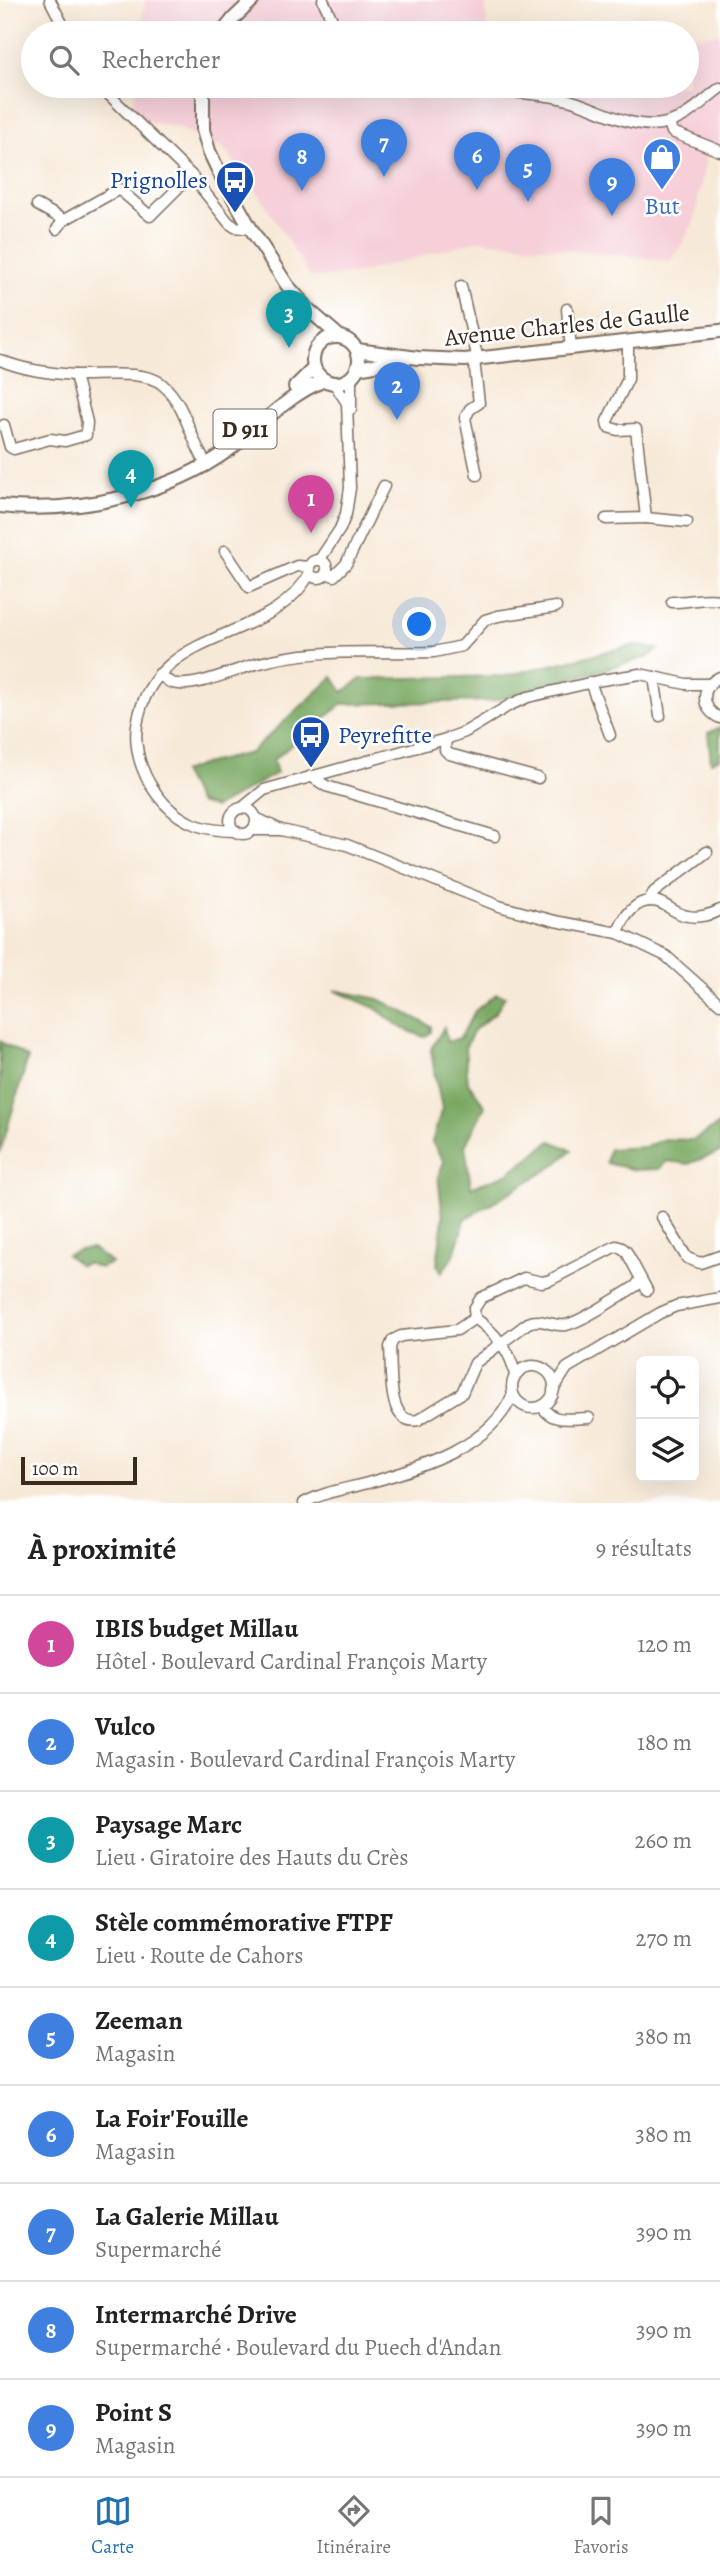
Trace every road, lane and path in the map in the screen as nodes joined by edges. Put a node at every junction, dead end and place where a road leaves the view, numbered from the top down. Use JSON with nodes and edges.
{"nodes":[{"id":1,"x":50,"y":0,"type":"edge"},
{"id":2,"x":253,"y":0,"type":"edge"},
{"id":3,"x":327,"y":3,"type":"edge"},
{"id":4,"x":61,"y":21,"type":"edge"},
{"id":5,"x":232,"y":21,"type":"edge"},
{"id":6,"x":334,"y":21,"type":"edge"},
{"id":7,"x":720,"y":88,"type":"edge"},
{"id":8,"x":112,"y":98,"type":"edge"},
{"id":9,"x":202,"y":98,"type":"edge"},
{"id":10,"x":560,"y":98,"type":"edge"},
{"id":11,"x":669,"y":123,"type":"junction"},
{"id":12,"x":720,"y":151,"type":"edge"},
{"id":13,"x":191,"y":175,"type":"junction"},
{"id":14,"x":37,"y":205,"type":"dead end"},
{"id":15,"x":64,"y":220,"type":"junction"},
{"id":16,"x":57,"y":229,"type":"dead end"},
{"id":17,"x":251,"y":229,"type":"junction"},
{"id":18,"x":461,"y":286,"type":"dead end"},
{"id":19,"x":567,"y":309,"type":"dead end"},
{"id":20,"x":310,"y":311,"type":"junction"},
{"id":21,"x":720,"y":331,"type":"edge"},
{"id":22,"x":340,"y":337,"type":"junction"},
{"id":23,"x":323,"y":341,"type":"junction"},
{"id":24,"x":628,"y":342,"type":"junction"},
{"id":25,"x":571,"y":349,"type":"junction"},
{"id":26,"x":357,"y":350,"type":"junction"},
{"id":27,"x":418,"y":358,"type":"junction"},
{"id":28,"x":0,"y":360,"type":"edge"},
{"id":29,"x":476,"y":360,"type":"junction"},
{"id":30,"x":314,"y":368,"type":"junction"},
{"id":31,"x":354,"y":372,"type":"junction"},
{"id":32,"x":75,"y":375,"type":"junction"},
{"id":33,"x":329,"y":381,"type":"junction"},
{"id":34,"x":4,"y":425,"type":"dead end"},
{"id":35,"x":349,"y":434,"type":"junction"},
{"id":36,"x":205,"y":462,"type":"junction"},
{"id":37,"x":477,"y":475,"type":"dead end"},
{"id":38,"x":384,"y":486,"type":"dead end"},
{"id":39,"x":0,"y":506,"type":"edge"},
{"id":40,"x":646,"y":518,"type":"junction"},
{"id":41,"x":606,"y":519,"type":"dead end"},
{"id":42,"x":687,"y":522,"type":"dead end"},
{"id":43,"x":225,"y":551,"type":"dead end"},
{"id":44,"x":318,"y":569,"type":"junction"},
{"id":45,"x":720,"y":600,"type":"edge"},
{"id":46,"x":672,"y":602,"type":"dead end"},
{"id":47,"x":556,"y":607,"type":"dead end"},
{"id":48,"x":159,"y":674,"type":"junction"},
{"id":49,"x":654,"y":677,"type":"junction"},
{"id":50,"x":720,"y":677,"type":"edge"},
{"id":51,"x":590,"y":682,"type":"junction"},
{"id":52,"x":686,"y":684,"type":"junction"},
{"id":53,"x":709,"y":684,"type":"junction"},
{"id":54,"x":704,"y":698,"type":"junction"},
{"id":55,"x":660,"y":716,"type":"dead end"},
{"id":56,"x":720,"y":718,"type":"edge"},
{"id":57,"x":610,"y":735,"type":"dead end"},
{"id":58,"x":446,"y":739,"type":"junction"},
{"id":59,"x":311,"y":776,"type":"junction"},
{"id":60,"x":538,"y":778,"type":"dead end"},
{"id":61,"x":257,"y":796,"type":"junction"},
{"id":62,"x":242,"y":808,"type":"junction"},
{"id":63,"x":255,"y":815,"type":"junction"},
{"id":64,"x":231,"y":817,"type":"junction"},
{"id":65,"x":205,"y":829,"type":"junction"},
{"id":66,"x":252,"y":830,"type":"junction"},
{"id":67,"x":281,"y":830,"type":"junction"},
{"id":68,"x":236,"y":831,"type":"junction"},
{"id":69,"x":495,"y":835,"type":"dead end"},
{"id":70,"x":707,"y":852,"type":"dead end"},
{"id":71,"x":649,"y":901,"type":"junction"},
{"id":72,"x":720,"y":910,"type":"edge"},
{"id":73,"x":618,"y":933,"type":"junction"},
{"id":74,"x":715,"y":993,"type":"edge"},
{"id":75,"x":720,"y":1004,"type":"edge"},
{"id":76,"x":662,"y":1217,"type":"dead end"},
{"id":77,"x":720,"y":1256,"type":"edge"},
{"id":78,"x":640,"y":1280,"type":"junction"},
{"id":79,"x":647,"y":1290,"type":"dead end"},
{"id":80,"x":720,"y":1298,"type":"edge"},
{"id":81,"x":475,"y":1318,"type":"junction"},
{"id":82,"x":500,"y":1344,"type":"junction"},
{"id":83,"x":513,"y":1360,"type":"junction"},
{"id":84,"x":537,"y":1368,"type":"junction"},
{"id":85,"x":567,"y":1368,"type":"junction"},
{"id":86,"x":515,"y":1376,"type":"junction"},
{"id":87,"x":553,"y":1390,"type":"junction"},
{"id":88,"x":513,"y":1394,"type":"junction"},
{"id":89,"x":523,"y":1406,"type":"junction"},
{"id":90,"x":542,"y":1406,"type":"junction"},
{"id":91,"x":503,"y":1413,"type":"junction"},
{"id":92,"x":589,"y":1418,"type":"dead end"},
{"id":93,"x":304,"y":1503,"type":"edge"}],
"edges":[{"from":1,"to":4,"type":"street"},
{"from":2,"to":5,"type":"main road"},
{"from":3,"to":6,"type":"street"},
{"from":7,"to":11,"type":"street"},
{"from":8,"to":13,"type":"street"},
{"from":9,"to":17,"type":"main road"},
{"from":10,"to":11,"type":"street"},
{"from":11,"to":12,"type":"street"},
{"from":13,"to":15,"type":"street"},
{"from":13,"to":17,"type":"street"},
{"from":14,"to":15,"type":"street"},
{"from":15,"to":16,"type":"street"},
{"from":17,"to":20,"type":"main road"},
{"from":18,"to":29,"type":"street"},
{"from":19,"to":25,"type":"street"},
{"from":20,"to":22,"type":"main road"},
{"from":20,"to":23,"type":"main road"},
{"from":21,"to":24,"type":"main road","name":"Avenue Charles de Gaulle"},
{"from":22,"to":23,"type":"main road"},
{"from":22,"to":26,"type":"main road"},
{"from":23,"to":30,"type":"main road"},
{"from":24,"to":25,"type":"main road","name":"Avenue Charles de Gaulle"},
{"from":24,"to":40,"type":"street"},
{"from":25,"to":29,"type":"main road","name":"Avenue Charles de Gaulle"},
{"from":26,"to":27,"type":"main road"},
{"from":26,"to":31,"type":"main road"},
{"from":27,"to":29,"type":"main road","name":"Avenue Charles de Gaulle"},
{"from":27,"to":31,"type":"main road"},
{"from":28,"to":32,"type":"street"},
{"from":29,"to":37,"type":"street"},
{"from":30,"to":33,"type":"main road"},
{"from":30,"to":36,"type":"main road","number":"D 911"},
{"from":31,"to":33,"type":"main road"},
{"from":31,"to":35,"type":"street"},
{"from":32,"to":34,"type":"street"},
{"from":32,"to":36,"type":"street"},
{"from":33,"to":35,"type":"street"},
{"from":33,"to":36,"type":"main road","number":"D 911"},
{"from":35,"to":44,"type":"street"},
{"from":36,"to":39,"type":"main road","number":"D 911"},
{"from":38,"to":44,"type":"street"},
{"from":40,"to":41,"type":"street"},
{"from":40,"to":42,"type":"street"},
{"from":43,"to":44,"type":"street"},
{"from":44,"to":48,"type":"street"},
{"from":45,"to":46,"type":"street"},
{"from":47,"to":48,"type":"street"},
{"from":48,"to":65,"type":"street"},
{"from":49,"to":51,"type":"street"},
{"from":49,"to":52,"type":"street"},
{"from":49,"to":55,"type":"street"},
{"from":50,"to":53,"type":"street"},
{"from":51,"to":57,"type":"street"},
{"from":51,"to":58,"type":"street"},
{"from":52,"to":53,"type":"street"},
{"from":52,"to":54,"type":"street"},
{"from":53,"to":54,"type":"street"},
{"from":54,"to":56,"type":"street"},
{"from":58,"to":59,"type":"street"},
{"from":58,"to":60,"type":"street"},
{"from":59,"to":61,"type":"street"},
{"from":59,"to":69,"type":"street"},
{"from":61,"to":62,"type":"street"},
{"from":61,"to":63,"type":"street"},
{"from":62,"to":63,"type":"street"},
{"from":62,"to":64,"type":"street"},
{"from":63,"to":66,"type":"street"},
{"from":63,"to":67,"type":"street"},
{"from":64,"to":65,"type":"street"},
{"from":64,"to":68,"type":"street"},
{"from":65,"to":68,"type":"street"},
{"from":66,"to":67,"type":"street"},
{"from":66,"to":68,"type":"street"},
{"from":67,"to":73,"type":"street"},
{"from":70,"to":71,"type":"street"},
{"from":71,"to":72,"type":"street"},
{"from":71,"to":73,"type":"street"},
{"from":73,"to":74,"type":"street"},
{"from":74,"to":75,"type":"street"},
{"from":76,"to":77,"type":"street"},
{"from":78,"to":79,"type":"street"},
{"from":78,"to":81,"type":"street"},
{"from":78,"to":82,"type":"street"},
{"from":80,"to":85,"type":"street"},
{"from":81,"to":82,"type":"street"},
{"from":81,"to":82,"type":"street"},
{"from":82,"to":83,"type":"street"},
{"from":83,"to":84,"type":"street"},
{"from":83,"to":86,"type":"street"},
{"from":84,"to":85,"type":"street"},
{"from":84,"to":86,"type":"street"},
{"from":84,"to":87,"type":"street"},
{"from":85,"to":87,"type":"street"},
{"from":86,"to":88,"type":"street"},
{"from":87,"to":90,"type":"street"},
{"from":88,"to":89,"type":"street"},
{"from":88,"to":91,"type":"street"},
{"from":89,"to":90,"type":"street"},
{"from":89,"to":91,"type":"street"},
{"from":90,"to":92,"type":"street"},
{"from":91,"to":93,"type":"street"}]}
